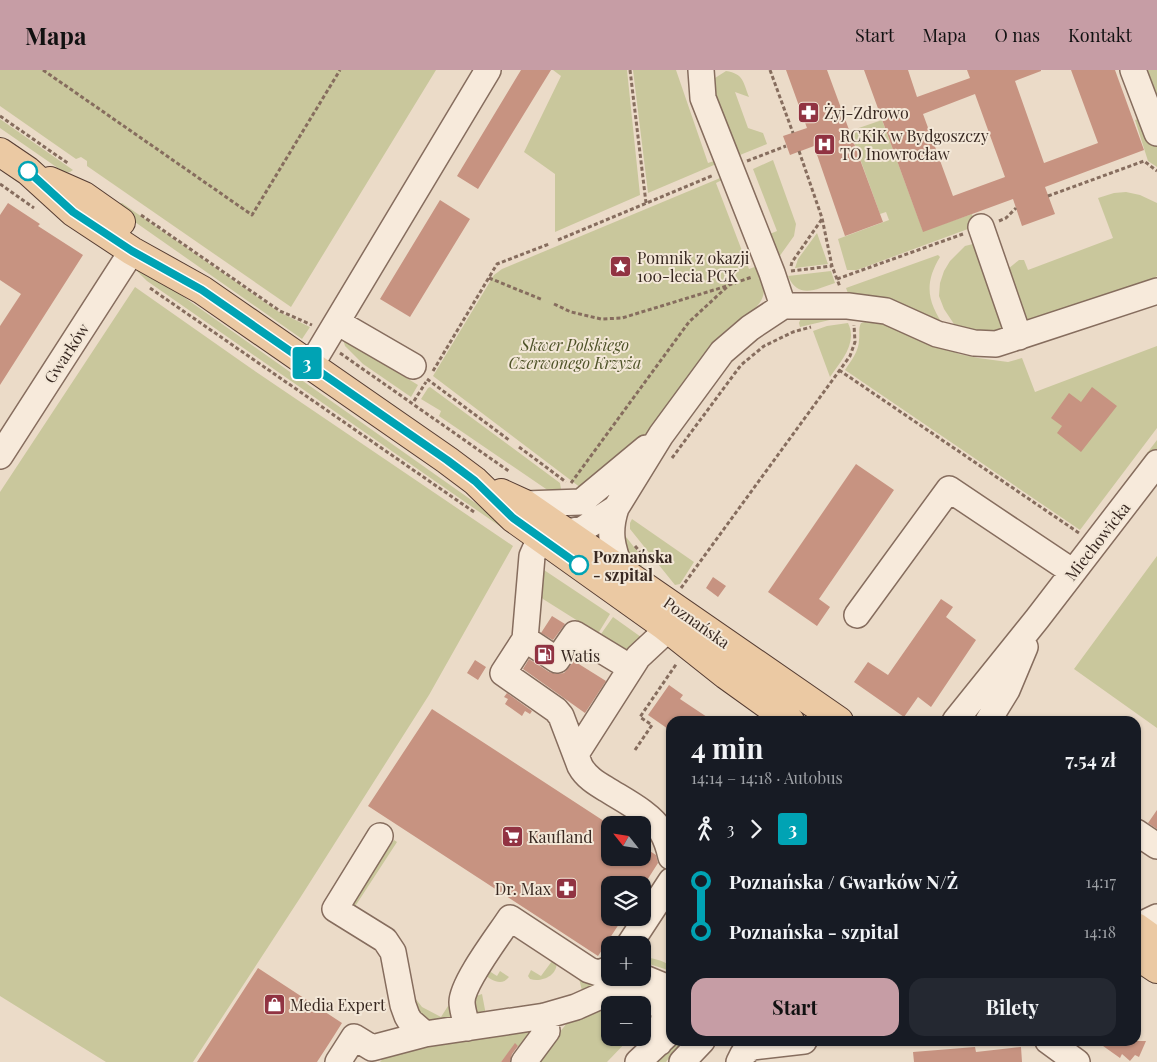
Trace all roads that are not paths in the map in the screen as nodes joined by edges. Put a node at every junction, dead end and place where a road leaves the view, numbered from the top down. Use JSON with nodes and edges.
{"nodes":[{"id":1,"x":488,"y":70,"type":"edge"},
{"id":2,"x":701,"y":70,"type":"edge"},
{"id":3,"x":1133,"y":70,"type":"edge"},
{"id":4,"x":1157,"y":133,"type":"edge"},
{"id":5,"x":0,"y":152,"type":"edge"},
{"id":6,"x":28,"y":171,"type":"junction"},
{"id":7,"x":981,"y":227,"type":"road end"},
{"id":8,"x":127,"y":259,"type":"junction"},
{"id":9,"x":202,"y":290,"type":"junction"},
{"id":10,"x":1157,"y":291,"type":"edge"},
{"id":11,"x":783,"y":306,"type":"junction"},
{"id":12,"x":334,"y":328,"type":"junction"},
{"id":13,"x":1020,"y":337,"type":"junction"},
{"id":14,"x":311,"y":365,"type":"junction"},
{"id":15,"x":420,"y":372,"type":"road end"},
{"id":16,"x":661,"y":435,"type":"junction"},
{"id":17,"x":0,"y":456,"type":"edge"},
{"id":18,"x":1157,"y":463,"type":"edge"},
{"id":19,"x":475,"y":481,"type":"junction"},
{"id":20,"x":581,"y":502,"type":"junction"},
{"id":21,"x":525,"y":504,"type":"junction"},
{"id":22,"x":616,"y":508,"type":"junction"},
{"id":23,"x":554,"y":540,"type":"junction"},
{"id":24,"x":621,"y":570,"type":"junction"},
{"id":25,"x":1073,"y":572,"type":"junction"},
{"id":26,"x":857,"y":615,"type":"dead end"},
{"id":27,"x":1037,"y":620,"type":"junction"},
{"id":28,"x":668,"y":629,"type":"junction"},
{"id":29,"x":525,"y":639,"type":"junction"},
{"id":30,"x":631,"y":668,"type":"junction"},
{"id":31,"x":783,"y":716,"type":"edge"},
{"id":32,"x":832,"y":716,"type":"edge"},
{"id":33,"x":959,"y":716,"type":"edge"},
{"id":34,"x":991,"y":716,"type":"edge"},
{"id":35,"x":576,"y":754,"type":"junction"},
{"id":36,"x":1141,"y":835,"type":"edge"},
{"id":37,"x":380,"y":836,"type":"dead end"},
{"id":38,"x":666,"y":839,"type":"edge"},
{"id":39,"x":1157,"y":846,"type":"edge"},
{"id":40,"x":666,"y":889,"type":"edge"},
{"id":41,"x":1157,"y":917,"type":"edge"},
{"id":42,"x":1141,"y":925,"type":"edge"},
{"id":43,"x":1141,"y":931,"type":"edge"},
{"id":44,"x":635,"y":936,"type":"edge"},
{"id":45,"x":1157,"y":942,"type":"edge"},
{"id":46,"x":1141,"y":958,"type":"edge"},
{"id":47,"x":1157,"y":969,"type":"edge"},
{"id":48,"x":601,"y":974,"type":"edge"},
{"id":49,"x":651,"y":980,"type":"edge"},
{"id":50,"x":602,"y":986,"type":"edge"},
{"id":51,"x":627,"y":986,"type":"edge"},
{"id":52,"x":666,"y":986,"type":"edge"},
{"id":53,"x":545,"y":1016,"type":"junction"},
{"id":54,"x":467,"y":1028,"type":"junction"},
{"id":55,"x":425,"y":1034,"type":"junction"},
{"id":56,"x":665,"y":1037,"type":"edge"},
{"id":57,"x":761,"y":1046,"type":"edge"},
{"id":58,"x":1055,"y":1046,"type":"edge"},
{"id":59,"x":371,"y":1055,"type":"edge"},
{"id":60,"x":338,"y":1062,"type":"edge"},
{"id":61,"x":524,"y":1062,"type":"edge"},
{"id":62,"x":638,"y":1062,"type":"edge"},
{"id":63,"x":739,"y":1062,"type":"edge"},
{"id":64,"x":1077,"y":1062,"type":"edge"}],
"edges":[{"from":1,"to":12,"type":"street"},
{"from":2,"to":11,"type":"street"},
{"from":3,"to":4,"type":"street"},
{"from":5,"to":6,"type":"main road","name":"Poznańska"},
{"from":6,"to":8,"type":"main road","name":"Poznańska"},
{"from":6,"to":9,"type":"main road","name":"Poznańska"},
{"from":7,"to":13,"type":"street"},
{"from":8,"to":9,"type":"main road","name":"Poznańska"},
{"from":8,"to":17,"type":"street","name":"Gwarków"},
{"from":9,"to":14,"type":"main road","name":"Poznańska"},
{"from":10,"to":13,"type":"street"},
{"from":11,"to":13,"type":"street"},
{"from":11,"to":16,"type":"street"},
{"from":12,"to":14,"type":"street"},
{"from":12,"to":15,"type":"street"},
{"from":14,"to":19,"type":"main road","name":"Poznańska"},
{"from":16,"to":20,"type":"street"},
{"from":16,"to":22,"type":"street"},
{"from":18,"to":25,"type":"street","name":"Miechowicka"},
{"from":19,"to":21,"type":"main road","name":"Poznańska"},
{"from":19,"to":23,"type":"main road","name":"Poznańska"},
{"from":20,"to":21,"type":"street"},
{"from":20,"to":23,"type":"street"},
{"from":21,"to":23,"type":"main road","name":"Poznańska"},
{"from":22,"to":23,"type":"street"},
{"from":22,"to":24,"type":"street"},
{"from":23,"to":24,"type":"main road","name":"Poznańska"},
{"from":23,"to":28,"type":"main road","name":"Poznańska"},
{"from":23,"to":29,"type":"street"},
{"from":24,"to":32,"type":"main road","name":"Poznańska"},
{"from":25,"to":26,"type":"street"},
{"from":25,"to":27,"type":"street","name":"Miechowicka"},
{"from":27,"to":33,"type":"street","name":"Miechowicka"},
{"from":27,"to":34,"type":"street","name":"Miechowicka"},
{"from":28,"to":30,"type":"street"},
{"from":28,"to":31,"type":"main road","name":"Poznańska"},
{"from":29,"to":30,"type":"street"},
{"from":29,"to":35,"type":"street"},
{"from":30,"to":35,"type":"street"},
{"from":35,"to":38,"type":"street"},
{"from":36,"to":39,"type":"street"},
{"from":37,"to":55,"type":"street"},
{"from":40,"to":44,"type":"street"},
{"from":41,"to":42,"type":"street"},
{"from":43,"to":45,"type":"main road"},
{"from":46,"to":47,"type":"main road"},
{"from":48,"to":54,"type":"street"},
{"from":49,"to":52,"type":"street"},
{"from":50,"to":53,"type":"street"},
{"from":51,"to":56,"type":"street"},
{"from":53,"to":54,"type":"street"},
{"from":53,"to":61,"type":"street"},
{"from":54,"to":55,"type":"street"},
{"from":55,"to":59,"type":"street"},
{"from":56,"to":62,"type":"street"},
{"from":57,"to":63,"type":"street"},
{"from":58,"to":64,"type":"street"},
{"from":59,"to":60,"type":"street"}]}
